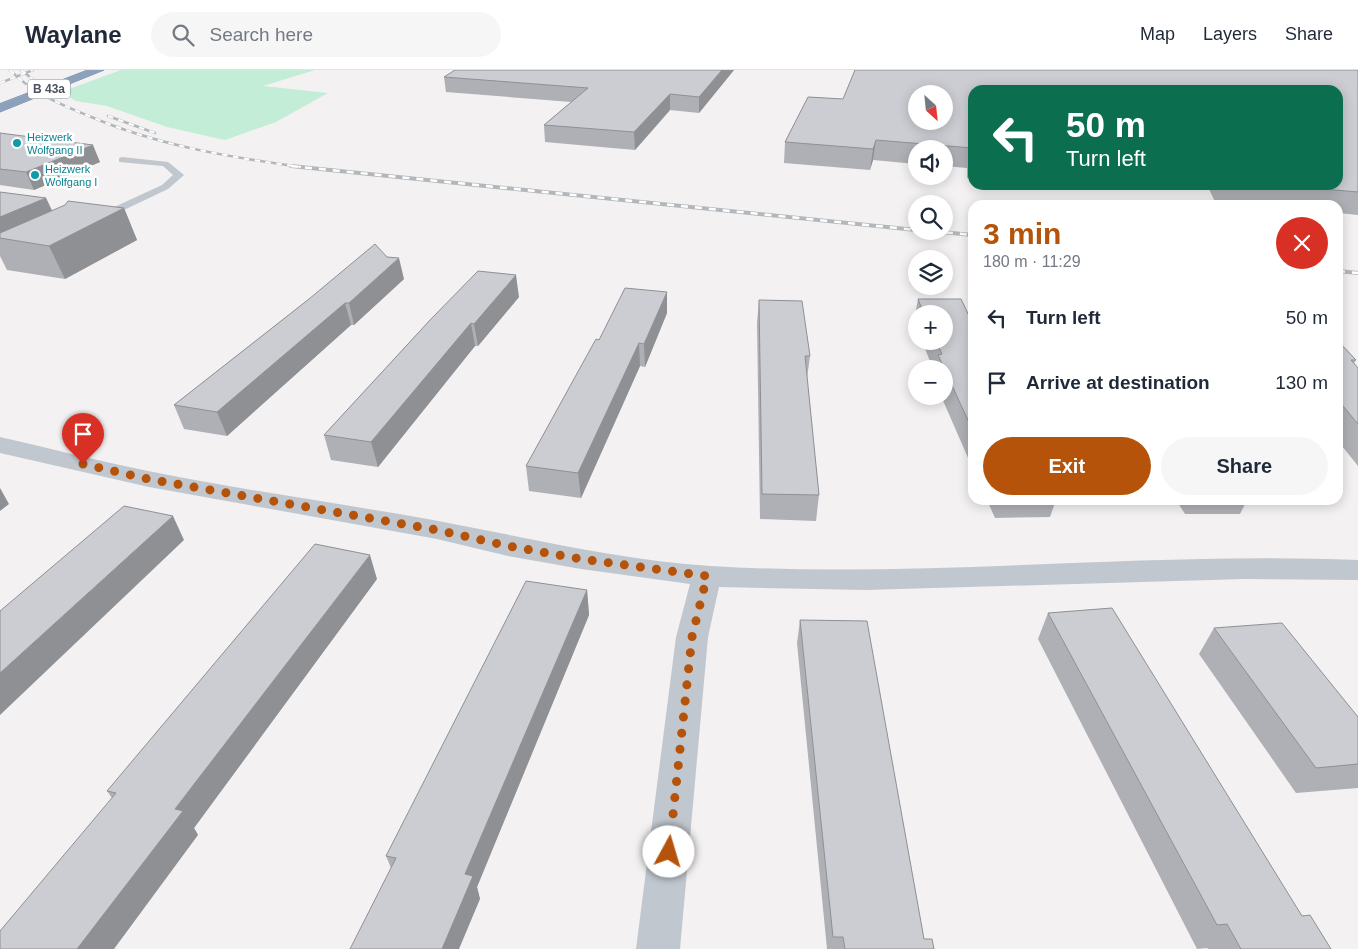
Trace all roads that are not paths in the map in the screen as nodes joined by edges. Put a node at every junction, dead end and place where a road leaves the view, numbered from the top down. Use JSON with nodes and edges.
{"nodes":[{"id":1,"x":72,"y":70,"type":"edge"},
{"id":2,"x":98,"y":70,"type":"edge"},
{"id":3,"x":0,"y":98,"type":"edge"},
{"id":4,"x":0,"y":108,"type":"edge"},
{"id":5,"x":122,"y":160,"type":"dead end"},
{"id":6,"x":89,"y":222,"type":"edge"},
{"id":7,"x":0,"y":445,"type":"edge"},
{"id":8,"x":1358,"y":570,"type":"edge"},
{"id":9,"x":707,"y":576,"type":"junction"},
{"id":10,"x":658,"y":949,"type":"edge"}],
"edges":[{"from":1,"to":3,"type":"highway","number":"B 43a"},
{"from":2,"to":4,"type":"highway","number":"B 43a"},
{"from":5,"to":6,"type":"lane"},
{"from":7,"to":9,"type":"street"},
{"from":8,"to":9,"type":"street"},
{"from":9,"to":10,"type":"street"}]}
